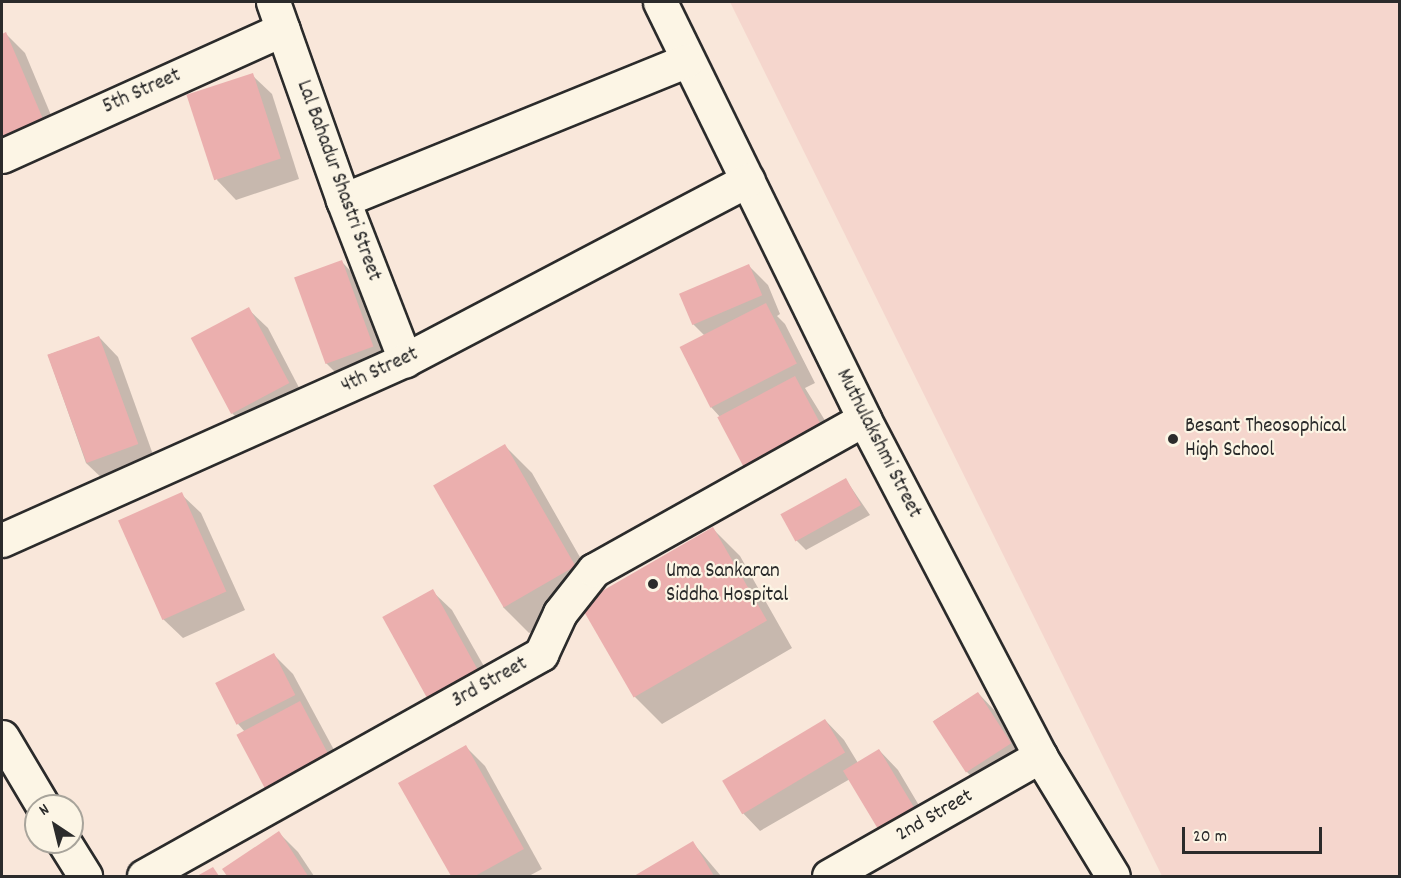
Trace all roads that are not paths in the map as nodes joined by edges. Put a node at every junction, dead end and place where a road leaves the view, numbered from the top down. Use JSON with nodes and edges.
{"nodes":[{"id":1,"x":660,"y":2,"type":"edge"},
{"id":2,"x":278,"y":15,"type":"edge"},
{"id":3,"x":687,"y":60,"type":"junction"},
{"id":4,"x":2,"y":156,"type":"edge"},
{"id":5,"x":748,"y":180,"type":"junction"},
{"id":6,"x":343,"y":200,"type":"junction"},
{"id":7,"x":405,"y":360,"type":"junction"},
{"id":8,"x":864,"y":419,"type":"junction"},
{"id":9,"x":2,"y":540,"type":"edge"},
{"id":10,"x":2,"y":737,"type":"edge"},
{"id":11,"x":1040,"y":756,"type":"junction"},
{"id":12,"x":36,"y":794,"type":"edge"},
{"id":13,"x":71,"y":854,"type":"edge"},
{"id":14,"x":85,"y":876,"type":"edge"},
{"id":15,"x":144,"y":876,"type":"edge"},
{"id":16,"x":829,"y":876,"type":"edge"},
{"id":17,"x":1113,"y":876,"type":"edge"}],
"edges":[{"from":1,"to":3,"type":"street","name":"Muthulakshmi Street"},
{"from":2,"to":4,"type":"street","name":"5th Street"},
{"from":2,"to":6,"type":"street","name":"Lal Bahadur Shastri Street"},
{"from":3,"to":5,"type":"street","name":"Muthulakshmi Street"},
{"from":3,"to":6,"type":"street"},
{"from":5,"to":7,"type":"street","name":"4th Street"},
{"from":5,"to":8,"type":"street","name":"Muthulakshmi Street"},
{"from":6,"to":7,"type":"street","name":"Lal Bahadur Shastri Street"},
{"from":7,"to":9,"type":"street","name":"4th Street"},
{"from":8,"to":11,"type":"street","name":"Muthulakshmi Street"},
{"from":8,"to":15,"type":"street","name":"3rd Street"},
{"from":10,"to":12,"type":"street"},
{"from":11,"to":16,"type":"street","name":"2nd Street"},
{"from":11,"to":17,"type":"street","name":"Muthulakshmi Street"},
{"from":13,"to":14,"type":"street"}]}
